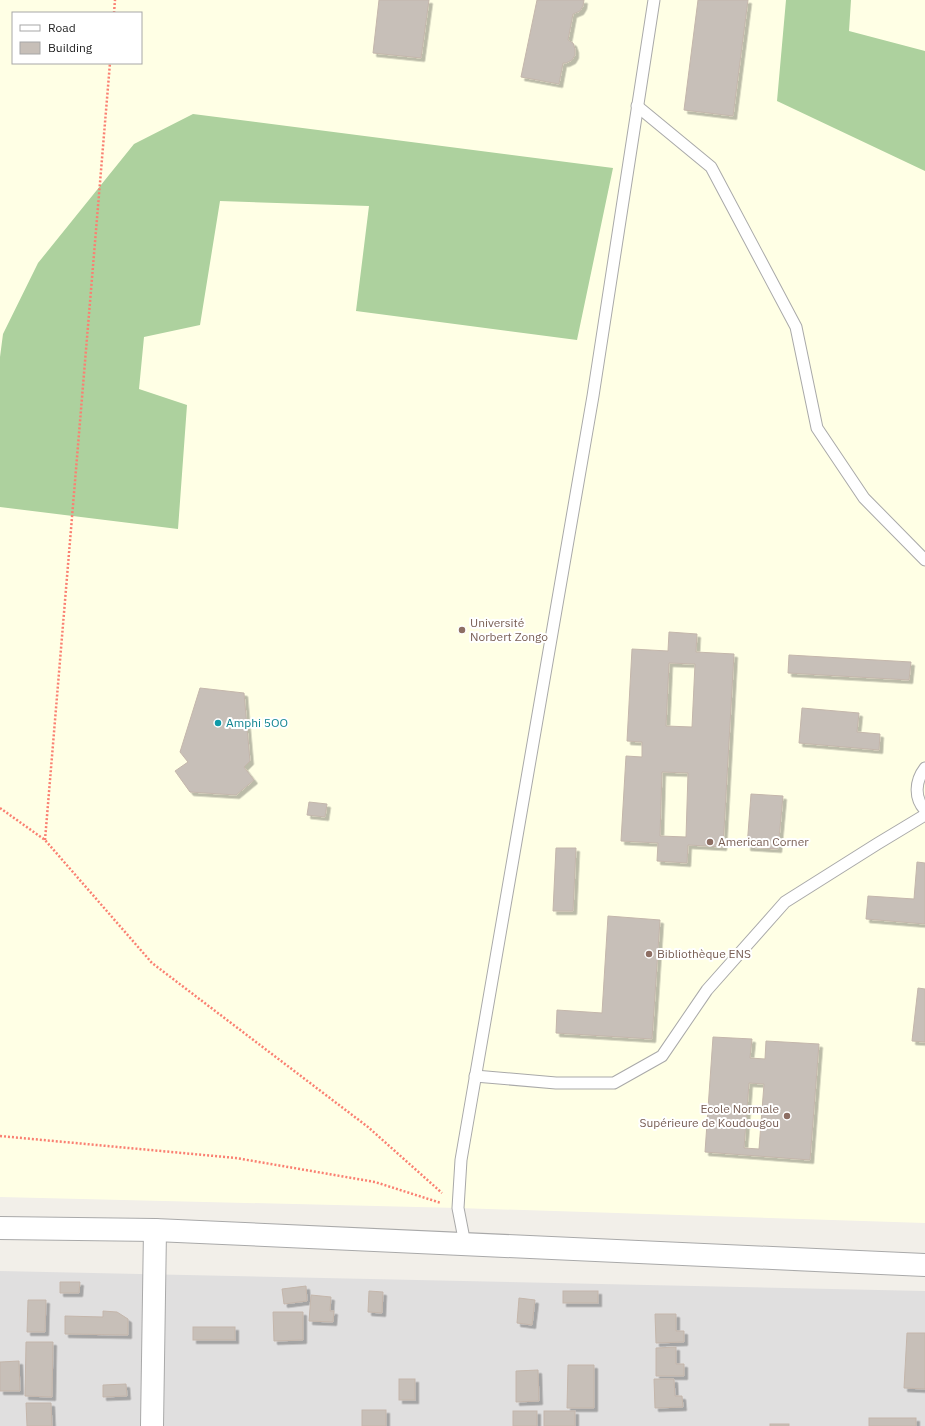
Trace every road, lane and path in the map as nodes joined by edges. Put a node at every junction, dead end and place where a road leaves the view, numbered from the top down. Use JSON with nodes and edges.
{"nodes":[{"id":1,"x":115,"y":0,"type":"edge"},
{"id":2,"x":654,"y":0,"type":"edge"},
{"id":3,"x":114,"y":12,"type":"edge"},
{"id":4,"x":110,"y":64,"type":"edge"},
{"id":5,"x":638,"y":106,"type":"junction"},
{"id":6,"x":925,"y":560,"type":"edge"},
{"id":7,"x":925,"y":768,"type":"edge"},
{"id":8,"x":0,"y":808,"type":"edge"},
{"id":9,"x":925,"y":810,"type":"edge"},
{"id":10,"x":925,"y":815,"type":"edge"},
{"id":11,"x":45,"y":840,"type":"junction"},
{"id":12,"x":475,"y":1076,"type":"junction"},
{"id":13,"x":0,"y":1136,"type":"edge"},
{"id":14,"x":458,"y":1208,"type":"junction"},
{"id":15,"x":0,"y":1228,"type":"edge"},
{"id":16,"x":155,"y":1230,"type":"junction"},
{"id":17,"x":465,"y":1244,"type":"junction"},
{"id":18,"x":925,"y":1265,"type":"edge"},
{"id":19,"x":152,"y":1426,"type":"edge"}],
"edges":[{"from":1,"to":3,"type":"path"},
{"from":2,"to":5,"type":"lane"},
{"from":4,"to":11,"type":"path"},
{"from":5,"to":6,"type":"lane"},
{"from":5,"to":12,"type":"lane"},
{"from":7,"to":9,"type":"lane"},
{"from":8,"to":11,"type":"path"},
{"from":10,"to":12,"type":"lane"},
{"from":11,"to":14,"type":"path"},
{"from":12,"to":14,"type":"lane"},
{"from":13,"to":14,"type":"path"},
{"from":14,"to":17,"type":"lane"},
{"from":15,"to":16,"type":"street"},
{"from":16,"to":17,"type":"street"},
{"from":16,"to":19,"type":"street"},
{"from":17,"to":18,"type":"street"}]}
